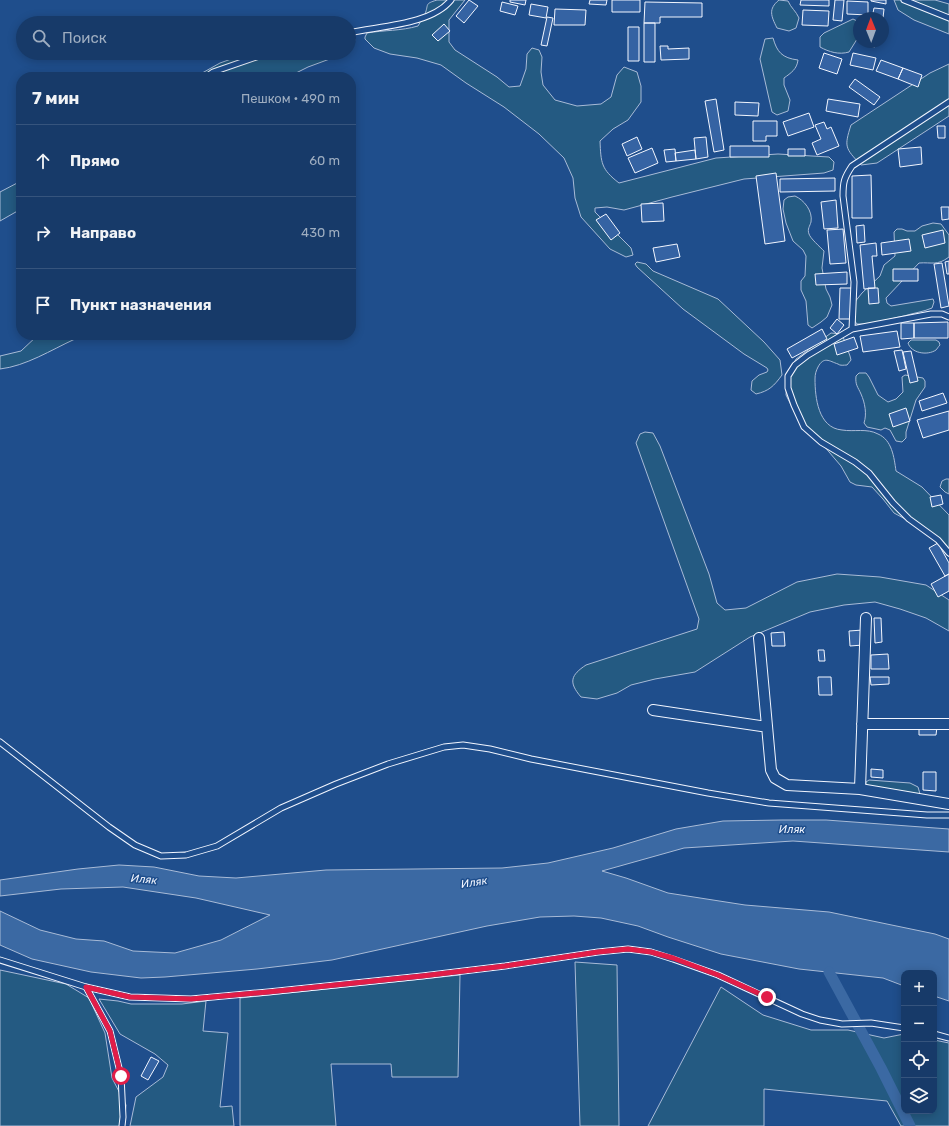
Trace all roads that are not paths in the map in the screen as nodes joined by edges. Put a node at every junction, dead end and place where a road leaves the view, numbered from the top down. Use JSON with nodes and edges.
{"nodes":[{"id":1,"x":451,"y":0,"type":"edge"},
{"id":2,"x":904,"y":0,"type":"edge"},
{"id":3,"x":949,"y":18,"type":"edge"},
{"id":4,"x":356,"y":32,"type":"edge"},
{"id":5,"x":248,"y":60,"type":"edge"},
{"id":6,"x":214,"y":72,"type":"edge"},
{"id":7,"x":949,"y":102,"type":"edge"},
{"id":8,"x":949,"y":317,"type":"edge"},
{"id":9,"x":852,"y":330,"type":"junction"},
{"id":10,"x":949,"y":552,"type":"edge"},
{"id":11,"x":866,"y":618,"type":"dead end"},
{"id":12,"x":759,"y":638,"type":"dead end"},
{"id":13,"x":653,"y":710,"type":"dead end"},
{"id":14,"x":862,"y":724,"type":"junction"},
{"id":15,"x":949,"y":724,"type":"edge"},
{"id":16,"x":767,"y":727,"type":"junction"},
{"id":17,"x":0,"y":742,"type":"edge"},
{"id":18,"x":860,"y":789,"type":"junction"},
{"id":19,"x":949,"y":804,"type":"edge"},
{"id":20,"x":949,"y":815,"type":"edge"},
{"id":21,"x":0,"y":960,"type":"edge"},
{"id":22,"x":86,"y":987,"type":"junction"},
{"id":23,"x":901,"y":1028,"type":"edge"},
{"id":24,"x":937,"y":1035,"type":"edge"},
{"id":25,"x":949,"y":1038,"type":"edge"},
{"id":26,"x":122,"y":1126,"type":"edge"}],
"edges":[{"from":1,"to":4,"type":"lane"},
{"from":2,"to":3,"type":"lane"},
{"from":5,"to":6,"type":"lane"},
{"from":7,"to":9,"type":"lane"},
{"from":8,"to":9,"type":"lane"},
{"from":9,"to":10,"type":"lane"},
{"from":11,"to":14,"type":"street"},
{"from":12,"to":16,"type":"street"},
{"from":13,"to":16,"type":"street"},
{"from":14,"to":15,"type":"street"},
{"from":14,"to":18,"type":"street"},
{"from":16,"to":18,"type":"street"},
{"from":17,"to":20,"type":"lane"},
{"from":18,"to":19,"type":"street"},
{"from":21,"to":22,"type":"lane"},
{"from":22,"to":23,"type":"lane"},
{"from":22,"to":26,"type":"lane"},
{"from":24,"to":25,"type":"lane"}]}
